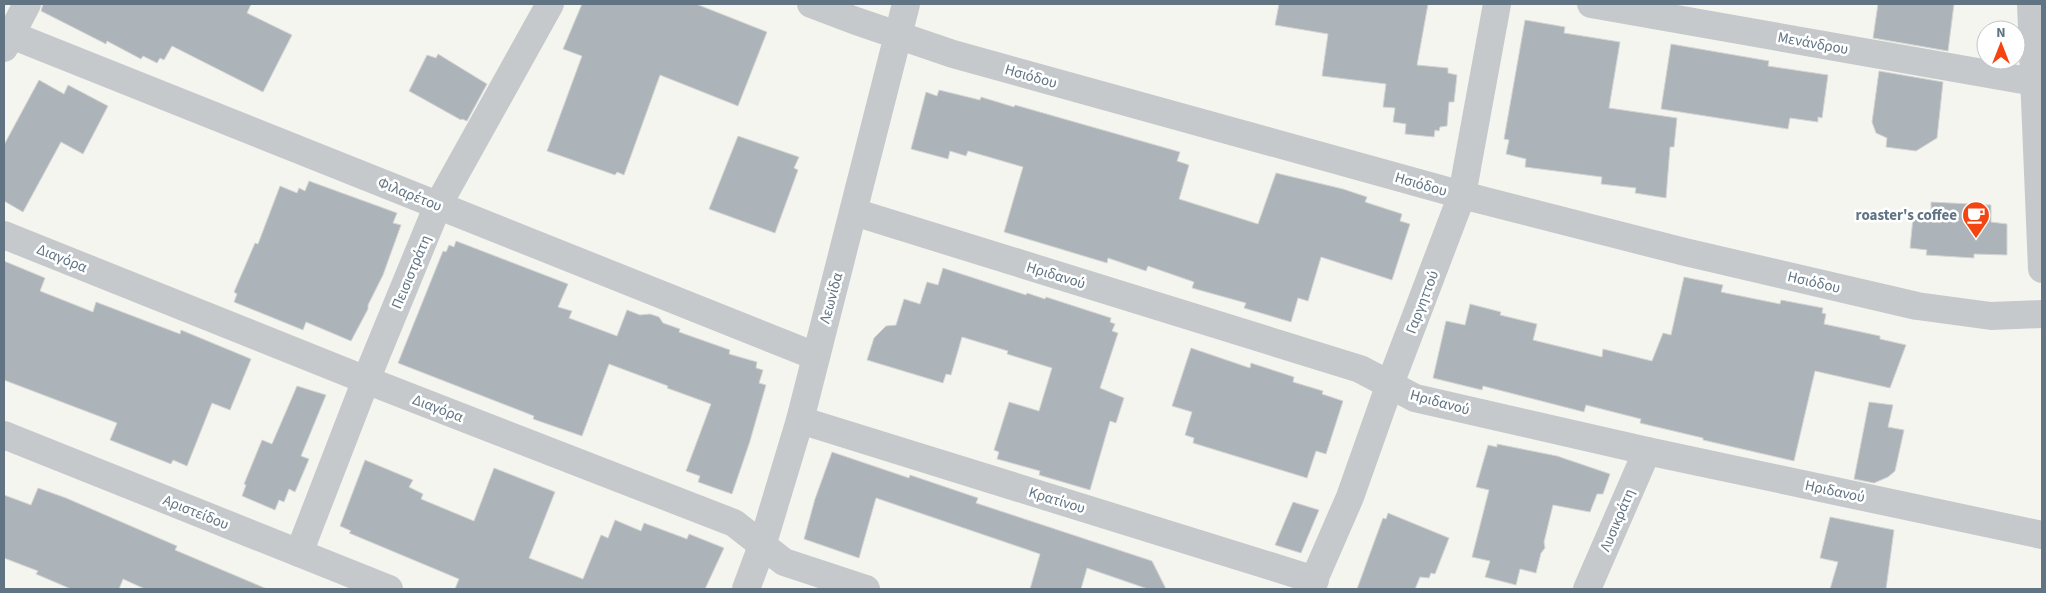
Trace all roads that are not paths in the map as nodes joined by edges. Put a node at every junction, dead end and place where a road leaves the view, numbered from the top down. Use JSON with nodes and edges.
{"nodes":[{"id":1,"x":27,"y":4,"type":"edge"},
{"id":2,"x":550,"y":4,"type":"edge"},
{"id":3,"x":811,"y":4,"type":"edge"},
{"id":4,"x":906,"y":4,"type":"edge"},
{"id":5,"x":1497,"y":4,"type":"edge"},
{"id":6,"x":1591,"y":4,"type":"edge"},
{"id":7,"x":2031,"y":4,"type":"edge"},
{"id":8,"x":897,"y":35,"type":"junction"},
{"id":9,"x":6,"y":39,"type":"edge"},
{"id":10,"x":2034,"y":82,"type":"junction"},
{"id":11,"x":1462,"y":195,"type":"junction"},
{"id":12,"x":438,"y":205,"type":"junction"},
{"id":13,"x":854,"y":212,"type":"junction"},
{"id":14,"x":4,"y":235,"type":"edge"},
{"id":15,"x":2042,"y":269,"type":"edge"},
{"id":16,"x":2042,"y":314,"type":"edge"},
{"id":17,"x":815,"y":356,"type":"junction"},
{"id":18,"x":366,"y":380,"type":"junction"},
{"id":19,"x":1390,"y":384,"type":"junction"},
{"id":20,"x":800,"y":420,"type":"junction"},
{"id":21,"x":4,"y":435,"type":"edge"},
{"id":22,"x":1647,"y":451,"type":"junction"},
{"id":23,"x":2042,"y":534,"type":"edge"},
{"id":24,"x":762,"y":546,"type":"junction"},
{"id":25,"x":299,"y":553,"type":"junction"},
{"id":26,"x":1312,"y":585,"type":"edge"},
{"id":27,"x":389,"y":589,"type":"edge"},
{"id":28,"x":746,"y":589,"type":"edge"},
{"id":29,"x":866,"y":589,"type":"edge"},
{"id":30,"x":1587,"y":589,"type":"edge"}],
"edges":[{"from":1,"to":9,"type":"street"},
{"from":2,"to":12,"type":"street","name":"Πεισιστράτη"},
{"from":3,"to":8,"type":"street","name":"Ησιόδου"},
{"from":4,"to":8,"type":"street","name":"Λεωνίδα"},
{"from":5,"to":11,"type":"street","name":"Γαργηττού"},
{"from":6,"to":10,"type":"street","name":"Μενάνδρου"},
{"from":7,"to":10,"type":"street"},
{"from":8,"to":11,"type":"street","name":"Ησιόδου"},
{"from":8,"to":13,"type":"street","name":"Λεωνίδα"},
{"from":9,"to":12,"type":"street","name":"Φιλαρέτου"},
{"from":10,"to":15,"type":"street"},
{"from":11,"to":16,"type":"street","name":"Ησιόδου"},
{"from":11,"to":19,"type":"street","name":"Γαργηττού"},
{"from":12,"to":17,"type":"street","name":"Φιλαρέτου"},
{"from":12,"to":18,"type":"street","name":"Πεισιστράτη"},
{"from":13,"to":17,"type":"street","name":"Λεωνίδα"},
{"from":13,"to":19,"type":"street","name":"Ηριδανού"},
{"from":14,"to":18,"type":"street","name":"Διαγόρα"},
{"from":17,"to":20,"type":"street","name":"Λεωνίδα"},
{"from":18,"to":24,"type":"street","name":"Διαγόρα"},
{"from":18,"to":25,"type":"street","name":"Πεισιστράτη"},
{"from":19,"to":22,"type":"street","name":"Ηριδανού"},
{"from":19,"to":26,"type":"street","name":"Γαργηττού"},
{"from":20,"to":24,"type":"street","name":"Λεωνίδα"},
{"from":20,"to":26,"type":"street","name":"Κρατίνου"},
{"from":21,"to":25,"type":"street","name":"Αριστείδου"},
{"from":22,"to":23,"type":"street","name":"Ηριδανού"},
{"from":22,"to":30,"type":"street","name":"Λυσικράτη"},
{"from":24,"to":28,"type":"street","name":"Λεωνίδα"},
{"from":24,"to":29,"type":"street","name":"Διαγόρα"},
{"from":25,"to":27,"type":"street","name":"Αριστείδου"}]}
